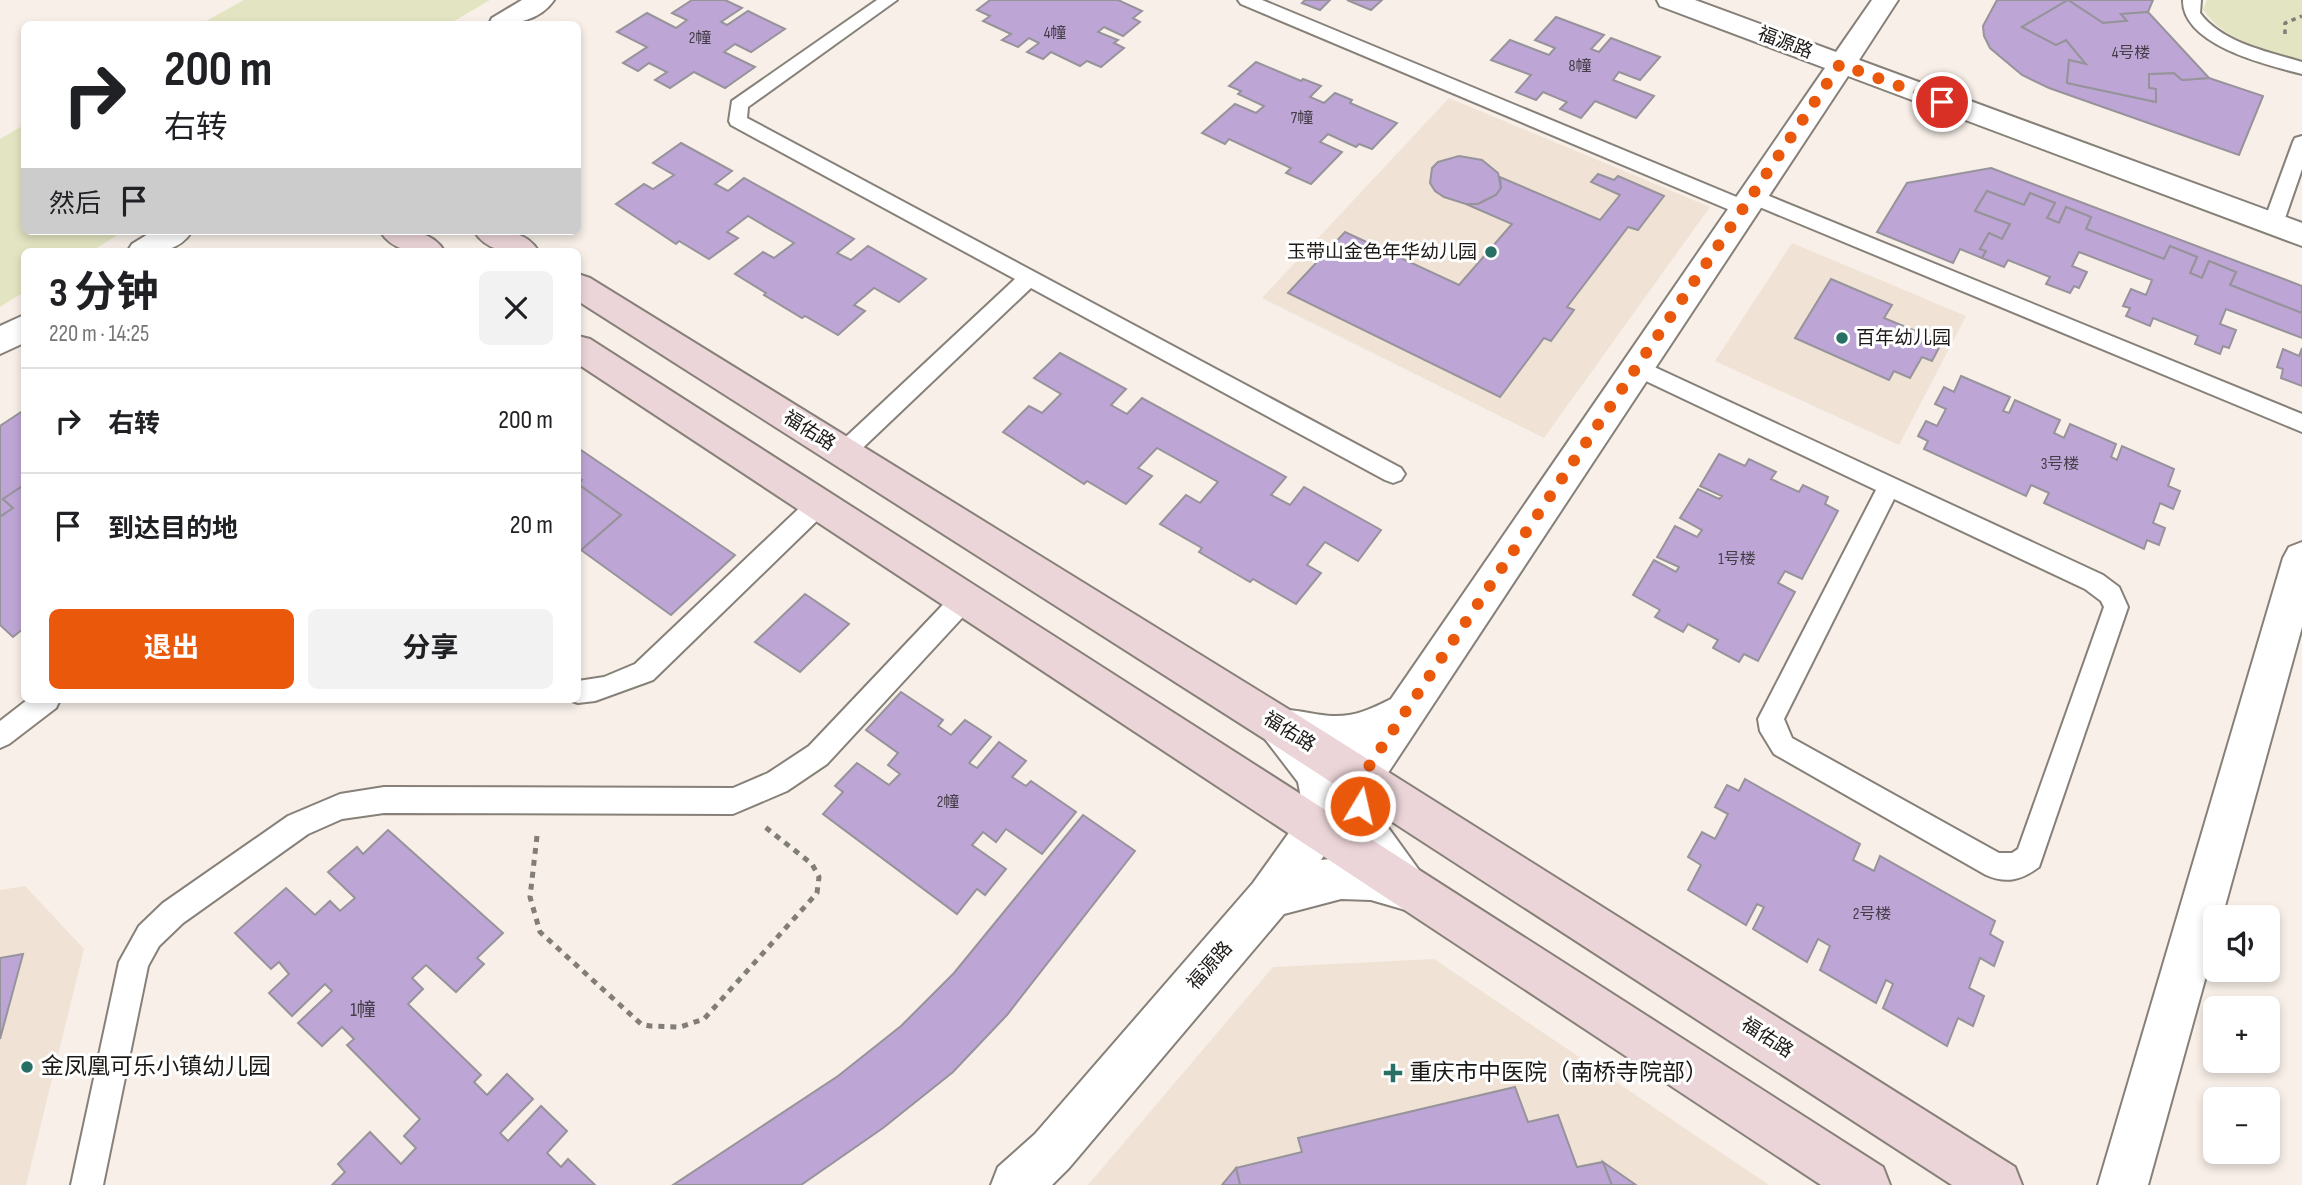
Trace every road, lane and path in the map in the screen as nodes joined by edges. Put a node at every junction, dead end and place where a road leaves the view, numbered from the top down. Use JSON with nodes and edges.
{"nodes":[{"id":1,"x":541,"y":0,"type":"edge"},
{"id":2,"x":888,"y":0,"type":"edge"},
{"id":3,"x":1247,"y":0,"type":"edge"},
{"id":4,"x":1670,"y":0,"type":"edge"},
{"id":5,"x":1885,"y":0,"type":"edge"},
{"id":6,"x":2192,"y":0,"type":"edge"},
{"id":7,"x":507,"y":21,"type":"edge"},
{"id":8,"x":1840,"y":64,"type":"junction"},
{"id":9,"x":2302,"y":68,"type":"edge"},
{"id":10,"x":2302,"y":142,"type":"edge"},
{"id":11,"x":1748,"y":202,"type":"junction"},
{"id":12,"x":2273,"y":224,"type":"junction"},
{"id":13,"x":2302,"y":234,"type":"edge"},
{"id":14,"x":170,"y":235,"type":"edge"},
{"id":15,"x":402,"y":235,"type":"edge"},
{"id":16,"x":496,"y":235,"type":"edge"},
{"id":17,"x":149,"y":248,"type":"edge"},
{"id":18,"x":423,"y":248,"type":"edge"},
{"id":19,"x":517,"y":248,"type":"edge"},
{"id":20,"x":1029,"y":278,"type":"junction"},
{"id":21,"x":581,"y":288,"type":"edge"},
{"id":22,"x":21,"y":329,"type":"edge"},
{"id":23,"x":0,"y":342,"type":"edge"},
{"id":24,"x":581,"y":350,"type":"edge"},
{"id":25,"x":1637,"y":367,"type":"junction"},
{"id":26,"x":2302,"y":423,"type":"edge"},
{"id":27,"x":844,"y":453,"type":"junction"},
{"id":28,"x":1393,"y":474,"type":"dead end"},
{"id":29,"x":1889,"y":486,"type":"junction"},
{"id":30,"x":819,"y":504,"type":"junction"},
{"id":31,"x":2302,"y":558,"type":"edge"},
{"id":32,"x":964,"y":599,"type":"junction"},
{"id":33,"x":581,"y":692,"type":"edge"},
{"id":34,"x":43,"y":703,"type":"edge"},
{"id":35,"x":1405,"y":712,"type":"junction"},
{"id":36,"x":1278,"y":725,"type":"junction"},
{"id":37,"x":0,"y":736,"type":"edge"},
{"id":38,"x":1361,"y":778,"type":"junction"},
{"id":39,"x":543,"y":801,"type":"junction"},
{"id":40,"x":733,"y":801,"type":"junction"},
{"id":41,"x":1318,"y":828,"type":"junction"},
{"id":42,"x":1411,"y":891,"type":"junction"},
{"id":43,"x":1269,"y":898,"type":"junction"},
{"id":44,"x":87,"y":1185,"type":"edge"},
{"id":45,"x":1016,"y":1185,"type":"edge"},
{"id":46,"x":1866,"y":1185,"type":"edge"},
{"id":47,"x":1997,"y":1185,"type":"edge"},
{"id":48,"x":2123,"y":1185,"type":"edge"}],
"edges":[{"from":1,"to":7,"type":"street"},
{"from":2,"to":20,"type":"lane"},
{"from":3,"to":11,"type":"lane"},
{"from":4,"to":8,"type":"street","name":"福源路"},
{"from":5,"to":8,"type":"street"},
{"from":6,"to":9,"type":"lane"},
{"from":8,"to":11,"type":"street","name":"福源路"},
{"from":8,"to":12,"type":"street"},
{"from":10,"to":12,"type":"lane"},
{"from":11,"to":25,"type":"street","name":"福源路"},
{"from":11,"to":26,"type":"lane"},
{"from":12,"to":13,"type":"street"},
{"from":14,"to":17,"type":"street"},
{"from":15,"to":18,"type":"main road"},
{"from":16,"to":19,"type":"main road"},
{"from":20,"to":27,"type":"lane"},
{"from":20,"to":28,"type":"lane"},
{"from":21,"to":27,"type":"main road","name":"福佑路"},
{"from":22,"to":23,"type":"street"},
{"from":24,"to":30,"type":"main road"},
{"from":25,"to":29,"type":"lane"},
{"from":25,"to":35,"type":"street","name":"福源路"},
{"from":27,"to":36,"type":"main road","name":"福佑路"},
{"from":29,"to":29,"type":"lane"},
{"from":30,"to":32,"type":"main road"},
{"from":30,"to":33,"type":"lane"},
{"from":31,"to":48,"type":"street"},
{"from":32,"to":40,"type":"lane"},
{"from":32,"to":41,"type":"main road"},
{"from":34,"to":37,"type":"lane"},
{"from":35,"to":36,"type":"street"},
{"from":35,"to":38,"type":"street","name":"福源路"},
{"from":36,"to":38,"type":"main road","name":"福佑路"},
{"from":36,"to":41,"type":"street","name":"福源路"},
{"from":38,"to":42,"type":"street"},
{"from":38,"to":47,"type":"main road","name":"福佑路"},
{"from":39,"to":40,"type":"lane"},
{"from":39,"to":40,"type":"path"},
{"from":39,"to":44,"type":"lane"},
{"from":41,"to":42,"type":"main road"},
{"from":41,"to":43,"type":"street","name":"福源路"},
{"from":42,"to":43,"type":"street"},
{"from":42,"to":46,"type":"main road"},
{"from":43,"to":45,"type":"street","name":"福源路"}]}
